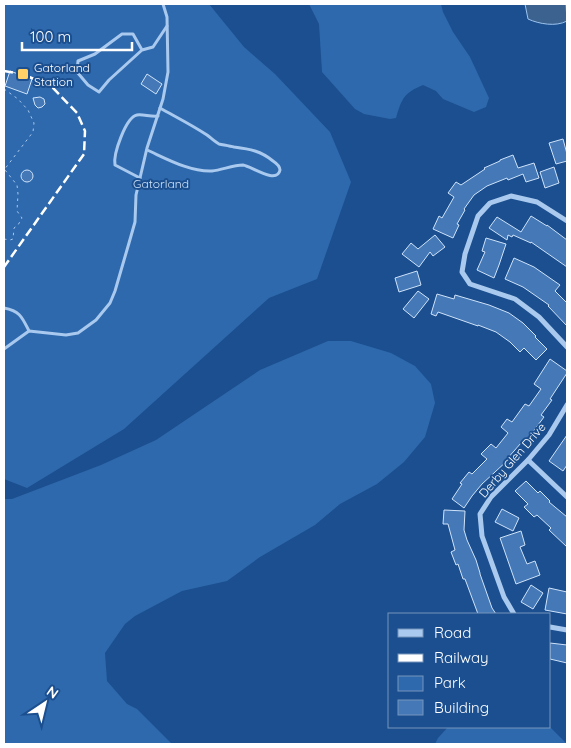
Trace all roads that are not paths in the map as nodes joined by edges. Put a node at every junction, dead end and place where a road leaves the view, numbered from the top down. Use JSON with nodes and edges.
{"nodes":[{"id":1,"x":163,"y":4,"type":"edge"},
{"id":2,"x":168,"y":26,"type":"junction"},
{"id":3,"x":142,"y":50,"type":"junction"},
{"id":4,"x":160,"y":108,"type":"junction"},
{"id":5,"x":158,"y":116,"type":"junction"},
{"id":6,"x":147,"y":150,"type":"junction"},
{"id":7,"x":140,"y":178,"type":"junction"},
{"id":8,"x":566,"y":218,"type":"edge"},
{"id":9,"x":4,"y":308,"type":"edge"},
{"id":10,"x":28,"y":331,"type":"junction"},
{"id":11,"x":567,"y":347,"type":"edge"},
{"id":12,"x":4,"y":349,"type":"edge"},
{"id":13,"x":567,"y":405,"type":"edge"},
{"id":14,"x":528,"y":460,"type":"junction"},
{"id":15,"x":567,"y":497,"type":"edge"},
{"id":16,"x":513,"y":613,"type":"edge"},
{"id":17,"x":551,"y":627,"type":"edge"},
{"id":18,"x":567,"y":630,"type":"edge"}],
"edges":[{"from":1,"to":2,"type":"lane"},
{"from":2,"to":3,"type":"lane"},
{"from":2,"to":4,"type":"lane"},
{"from":3,"to":3,"type":"lane"},
{"from":4,"to":5,"type":"lane"},
{"from":4,"to":6,"type":"lane"},
{"from":5,"to":6,"type":"lane"},
{"from":5,"to":7,"type":"lane"},
{"from":6,"to":7,"type":"lane"},
{"from":7,"to":10,"type":"lane"},
{"from":8,"to":11,"type":"street"},
{"from":9,"to":10,"type":"lane"},
{"from":10,"to":12,"type":"lane"},
{"from":13,"to":14,"type":"street","name":"Derby Glen Drive"},
{"from":14,"to":15,"type":"street"},
{"from":14,"to":16,"type":"street","name":"Derby Glen Drive"},
{"from":17,"to":18,"type":"street"}]}
